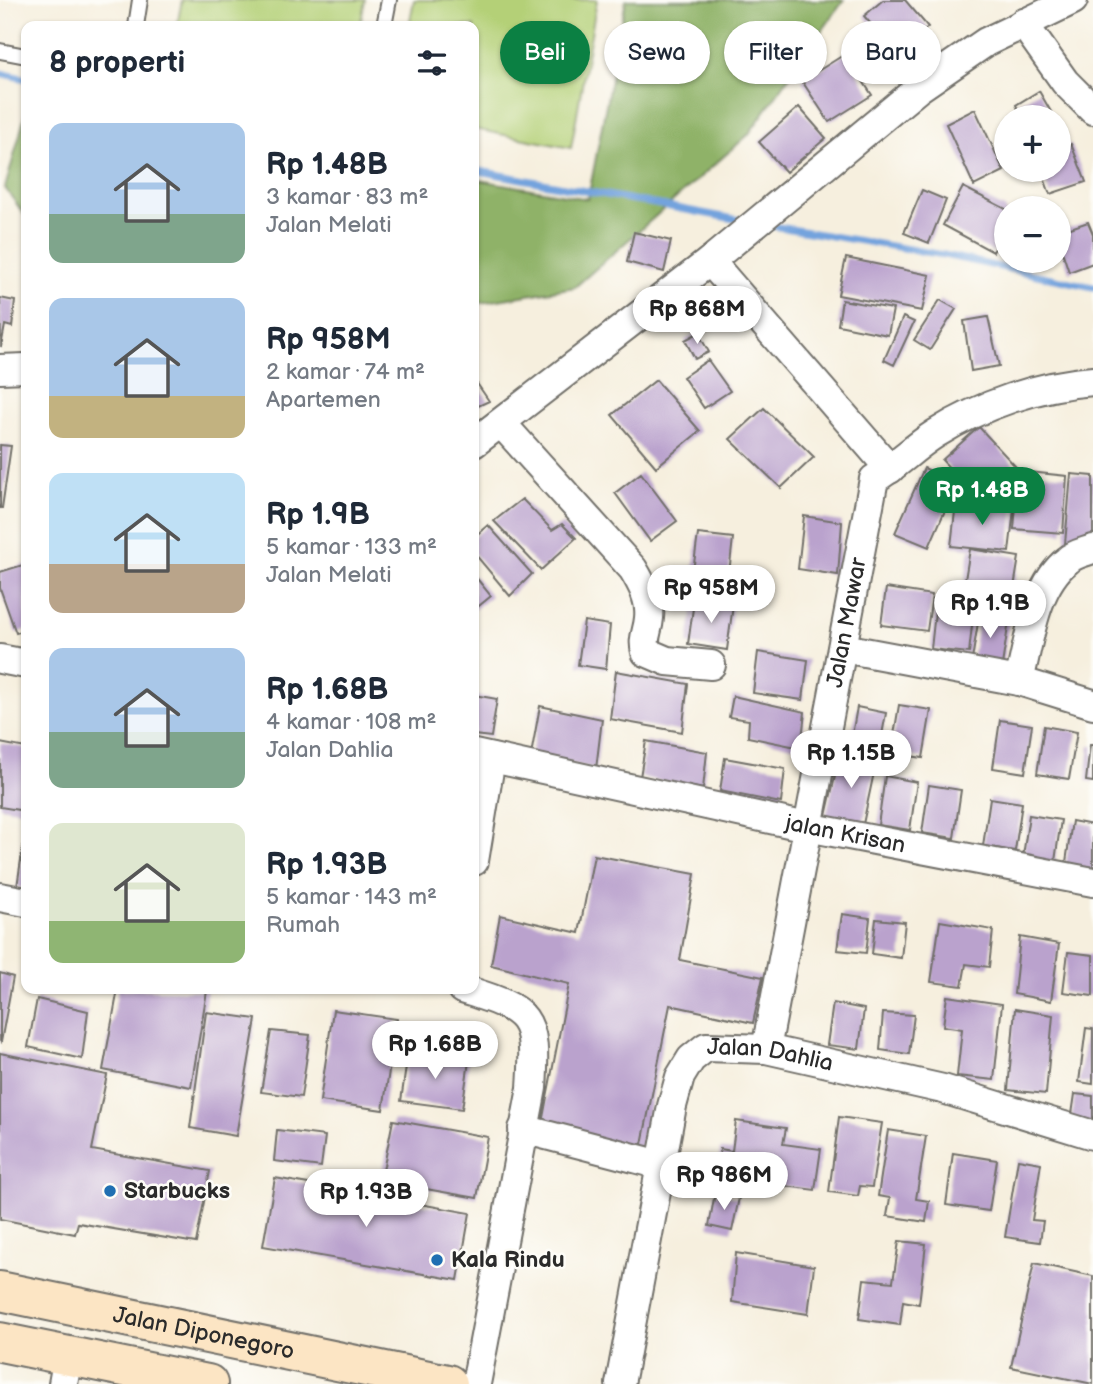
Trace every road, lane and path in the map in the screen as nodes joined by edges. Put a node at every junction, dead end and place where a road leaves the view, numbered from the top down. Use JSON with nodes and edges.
{"nodes":[{"id":1,"x":141,"y":0,"type":"edge"},
{"id":2,"x":388,"y":0,"type":"edge"},
{"id":3,"x":1073,"y":0,"type":"edge"},
{"id":4,"x":136,"y":21,"type":"edge"},
{"id":5,"x":385,"y":21,"type":"edge"},
{"id":6,"x":1023,"y":23,"type":"junction"},
{"id":7,"x":0,"y":51,"type":"edge"},
{"id":8,"x":21,"y":55,"type":"edge"},
{"id":9,"x":1093,"y":110,"type":"edge"},
{"id":10,"x":710,"y":261,"type":"junction"},
{"id":11,"x":21,"y":368,"type":"edge"},
{"id":12,"x":0,"y":369,"type":"edge"},
{"id":13,"x":1093,"y":381,"type":"edge"},
{"id":14,"x":502,"y":424,"type":"junction"},
{"id":15,"x":479,"y":440,"type":"edge"},
{"id":16,"x":890,"y":469,"type":"junction"},
{"id":17,"x":1093,"y":548,"type":"edge"},
{"id":18,"x":843,"y":648,"type":"junction"},
{"id":19,"x":0,"y":659,"type":"edge"},
{"id":20,"x":21,"y":663,"type":"edge"},
{"id":21,"x":712,"y":665,"type":"dead end"},
{"id":22,"x":1019,"y":681,"type":"junction"},
{"id":23,"x":1093,"y":704,"type":"edge"},
{"id":24,"x":483,"y":756,"type":"edge"},
{"id":25,"x":479,"y":803,"type":"edge"},
{"id":26,"x":807,"y":827,"type":"junction"},
{"id":27,"x":1093,"y":882,"type":"edge"},
{"id":28,"x":0,"y":897,"type":"edge"},
{"id":29,"x":21,"y":901,"type":"edge"},
{"id":30,"x":476,"y":994,"type":"edge"},
{"id":31,"x":766,"y":1049,"type":"junction"},
{"id":32,"x":523,"y":1129,"type":"junction"},
{"id":33,"x":1093,"y":1135,"type":"edge"},
{"id":34,"x":661,"y":1165,"type":"junction"},
{"id":35,"x":0,"y":1291,"type":"edge"},
{"id":36,"x":0,"y":1342,"type":"edge"},
{"id":37,"x":65,"y":1370,"type":"edge"},
{"id":38,"x":208,"y":1384,"type":"edge"},
{"id":39,"x":448,"y":1384,"type":"edge"},
{"id":40,"x":476,"y":1384,"type":"edge"},
{"id":41,"x":620,"y":1384,"type":"edge"}],
"edges":[{"from":1,"to":4,"type":"lane"},
{"from":2,"to":5,"type":"lane"},
{"from":3,"to":6,"type":"street"},
{"from":6,"to":9,"type":"street"},
{"from":6,"to":10,"type":"street"},
{"from":7,"to":8,"type":"lane"},
{"from":10,"to":14,"type":"street"},
{"from":10,"to":16,"type":"street"},
{"from":11,"to":12,"type":"street"},
{"from":13,"to":16,"type":"street","name":"Jalan Mawar"},
{"from":14,"to":15,"type":"street"},
{"from":14,"to":21,"type":"street"},
{"from":16,"to":18,"type":"street","name":"Jalan Mawar"},
{"from":17,"to":22,"type":"street"},
{"from":18,"to":22,"type":"street"},
{"from":18,"to":26,"type":"street","name":"Jalan Mawar"},
{"from":19,"to":20,"type":"street"},
{"from":22,"to":23,"type":"street"},
{"from":24,"to":25,"type":"street"},
{"from":24,"to":26,"type":"street","name":"jalan Krisan"},
{"from":26,"to":27,"type":"street","name":"jalan Krisan"},
{"from":26,"to":31,"type":"street","name":"Jalan Mawar"},
{"from":28,"to":29,"type":"street"},
{"from":30,"to":32,"type":"street"},
{"from":31,"to":33,"type":"street","name":"Jalan Dahlia"},
{"from":31,"to":34,"type":"street","name":"Jalan Dahlia"},
{"from":32,"to":34,"type":"street"},
{"from":32,"to":40,"type":"street"},
{"from":34,"to":41,"type":"street","name":"Jalan Dahlia"},
{"from":35,"to":39,"type":"main road","name":"Jalan Diponegoro"},
{"from":36,"to":37,"type":"main road"},
{"from":37,"to":38,"type":"main road"}]}
